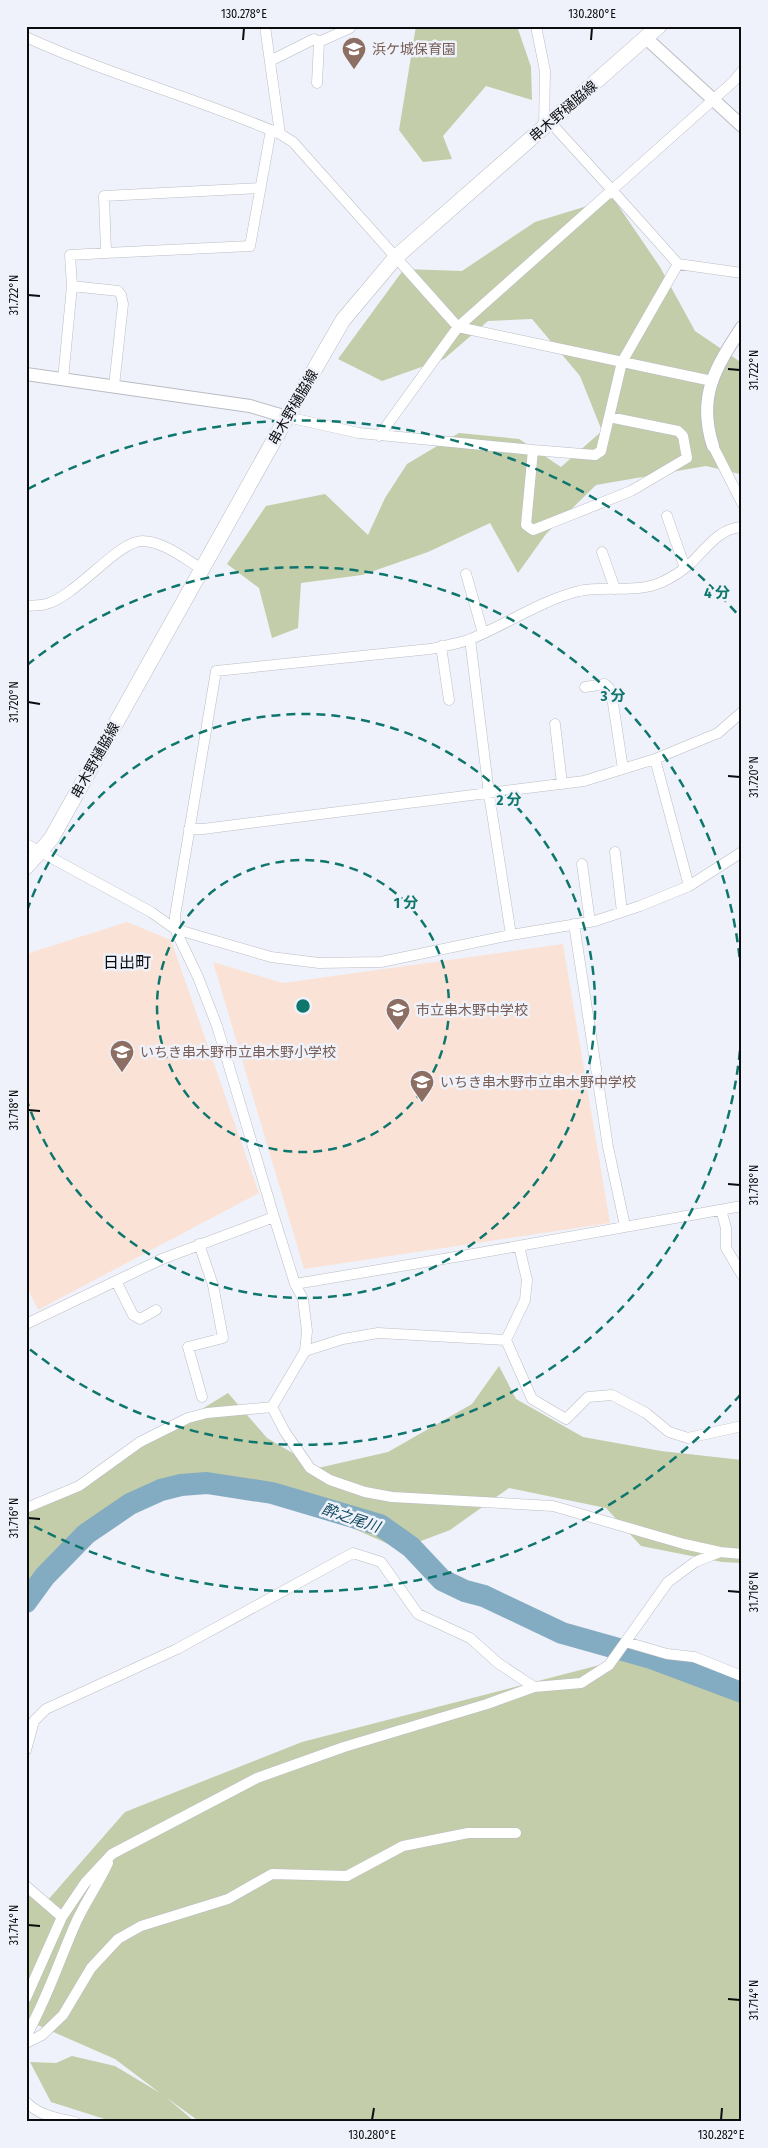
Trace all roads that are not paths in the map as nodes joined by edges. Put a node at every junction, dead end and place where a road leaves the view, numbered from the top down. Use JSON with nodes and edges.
{"nodes":[{"id":1,"x":265,"y":26,"type":"edge"},
{"id":2,"x":536,"y":26,"type":"edge"},
{"id":3,"x":659,"y":26,"type":"edge"},
{"id":4,"x":350,"y":28,"type":"dead end"},
{"id":5,"x":26,"y":37,"type":"edge"},
{"id":6,"x":646,"y":38,"type":"junction"},
{"id":7,"x":319,"y":42,"type":"junction"},
{"id":8,"x":270,"y":60,"type":"junction"},
{"id":9,"x":742,"y":71,"type":"edge"},
{"id":10,"x":317,"y":83,"type":"dead end"},
{"id":11,"x":714,"y":99,"type":"junction"},
{"id":12,"x":547,"y":125,"type":"junction"},
{"id":13,"x":742,"y":126,"type":"edge"},
{"id":14,"x":276,"y":132,"type":"junction"},
{"id":15,"x":260,"y":188,"type":"junction"},
{"id":16,"x":612,"y":190,"type":"junction"},
{"id":17,"x":106,"y":253,"type":"junction"},
{"id":18,"x":396,"y":257,"type":"junction"},
{"id":19,"x":678,"y":264,"type":"junction"},
{"id":20,"x":742,"y":272,"type":"edge"},
{"id":21,"x":72,"y":286,"type":"junction"},
{"id":22,"x":458,"y":327,"type":"junction"},
{"id":23,"x":742,"y":327,"type":"edge"},
{"id":24,"x":622,"y":362,"type":"junction"},
{"id":25,"x":26,"y":374,"type":"edge"},
{"id":26,"x":63,"y":379,"type":"junction"},
{"id":27,"x":712,"y":381,"type":"junction"},
{"id":28,"x":114,"y":386,"type":"junction"},
{"id":29,"x":287,"y":417,"type":"junction"},
{"id":30,"x":609,"y":417,"type":"junction"},
{"id":31,"x":379,"y":436,"type":"junction"},
{"id":32,"x":713,"y":446,"type":"joint"},
{"id":33,"x":533,"y":450,"type":"junction"},
{"id":34,"x":742,"y":504,"type":"edge"},
{"id":35,"x":667,"y":516,"type":"dead end"},
{"id":36,"x":742,"y":527,"type":"edge"},
{"id":37,"x":602,"y":552,"type":"dead end"},
{"id":38,"x":685,"y":568,"type":"junction"},
{"id":39,"x":202,"y":569,"type":"junction"},
{"id":40,"x":466,"y":574,"type":"dead end"},
{"id":41,"x":615,"y":589,"type":"junction"},
{"id":42,"x":26,"y":606,"type":"edge"},
{"id":43,"x":483,"y":632,"type":"junction"},
{"id":44,"x":470,"y":639,"type":"junction"},
{"id":45,"x":441,"y":646,"type":"junction"},
{"id":46,"x":585,"y":688,"type":"dead end"},
{"id":47,"x":449,"y":700,"type":"dead end"},
{"id":48,"x":742,"y":712,"type":"edge"},
{"id":49,"x":555,"y":724,"type":"dead end"},
{"id":50,"x":655,"y":759,"type":"junction"},
{"id":51,"x":623,"y":769,"type":"junction"},
{"id":52,"x":562,"y":784,"type":"junction"},
{"id":53,"x":489,"y":794,"type":"junction"},
{"id":54,"x":189,"y":829,"type":"junction"},
{"id":55,"x":26,"y":844,"type":"edge"},
{"id":56,"x":41,"y":851,"type":"junction"},
{"id":57,"x":615,"y":852,"type":"dead end"},
{"id":58,"x":742,"y":852,"type":"edge"},
{"id":59,"x":582,"y":864,"type":"dead end"},
{"id":60,"x":26,"y":867,"type":"edge"},
{"id":61,"x":689,"y":886,"type":"junction"},
{"id":62,"x":622,"y":912,"type":"junction"},
{"id":63,"x":590,"y":922,"type":"junction"},
{"id":64,"x":574,"y":924,"type":"junction"},
{"id":65,"x":175,"y":929,"type":"junction"},
{"id":66,"x":511,"y":935,"type":"junction"},
{"id":67,"x":742,"y":1206,"type":"edge"},
{"id":68,"x":722,"y":1210,"type":"junction"},
{"id":69,"x":274,"y":1216,"type":"junction"},
{"id":70,"x":625,"y":1226,"type":"junction"},
{"id":71,"x":199,"y":1244,"type":"junction"},
{"id":72,"x":519,"y":1246,"type":"junction"},
{"id":73,"x":742,"y":1275,"type":"edge"},
{"id":74,"x":116,"y":1281,"type":"junction"},
{"id":75,"x":295,"y":1284,"type":"junction"},
{"id":76,"x":156,"y":1310,"type":"dead end"},
{"id":77,"x":26,"y":1324,"type":"edge"},
{"id":78,"x":506,"y":1340,"type":"junction"},
{"id":79,"x":305,"y":1351,"type":"junction"},
{"id":80,"x":202,"y":1396,"type":"dead end"},
{"id":81,"x":272,"y":1407,"type":"junction"},
{"id":82,"x":742,"y":1426,"type":"edge"},
{"id":83,"x":26,"y":1508,"type":"edge"},
{"id":84,"x":720,"y":1552,"type":"junction"},
{"id":85,"x":742,"y":1554,"type":"edge"},
{"id":86,"x":625,"y":1642,"type":"junction"},
{"id":87,"x":742,"y":1676,"type":"edge"},
{"id":88,"x":534,"y":1687,"type":"junction"},
{"id":89,"x":26,"y":1750,"type":"edge"},
{"id":90,"x":516,"y":1833,"type":"dead end"},
{"id":91,"x":112,"y":1854,"type":"junction"},
{"id":92,"x":26,"y":1886,"type":"edge"},
{"id":93,"x":62,"y":1917,"type":"junction"},
{"id":94,"x":26,"y":1998,"type":"edge"},
{"id":95,"x":26,"y":2036,"type":"edge"},
{"id":96,"x":26,"y":2043,"type":"edge"},
{"id":97,"x":26,"y":2102,"type":"edge"},
{"id":98,"x":53,"y":2119,"type":"edge"},
{"id":99,"x":75,"y":2122,"type":"edge"}],
"edges":[{"from":1,"to":8,"type":"street"},
{"from":2,"to":12,"type":"street"},
{"from":3,"to":6,"type":"main road","name":"串木野樋脇線"},
{"from":4,"to":7,"type":"street"},
{"from":5,"to":14,"type":"street"},
{"from":6,"to":11,"type":"street"},
{"from":6,"to":12,"type":"main road","name":"串木野樋脇線"},
{"from":7,"to":8,"type":"street"},
{"from":7,"to":10,"type":"street"},
{"from":8,"to":14,"type":"street"},
{"from":9,"to":11,"type":"street"},
{"from":11,"to":13,"type":"street"},
{"from":11,"to":16,"type":"street"},
{"from":12,"to":16,"type":"street"},
{"from":12,"to":18,"type":"main road","name":"串木野樋脇線"},
{"from":14,"to":15,"type":"street"},
{"from":14,"to":18,"type":"street"},
{"from":15,"to":17,"type":"street"},
{"from":15,"to":17,"type":"street"},
{"from":16,"to":19,"type":"street"},
{"from":16,"to":22,"type":"street"},
{"from":17,"to":21,"type":"street"},
{"from":18,"to":22,"type":"street"},
{"from":18,"to":29,"type":"main road","name":"串木野樋脇線"},
{"from":19,"to":20,"type":"street"},
{"from":19,"to":24,"type":"street"},
{"from":21,"to":26,"type":"street"},
{"from":21,"to":28,"type":"street"},
{"from":22,"to":24,"type":"street"},
{"from":22,"to":31,"type":"street"},
{"from":23,"to":27,"type":"street"},
{"from":24,"to":27,"type":"street"},
{"from":24,"to":30,"type":"street"},
{"from":25,"to":26,"type":"street"},
{"from":26,"to":28,"type":"street"},
{"from":27,"to":32,"type":"street"},
{"from":28,"to":29,"type":"street"},
{"from":29,"to":31,"type":"street"},
{"from":29,"to":39,"type":"main road","name":"串木野樋脇線"},
{"from":30,"to":33,"type":"street"},
{"from":30,"to":33,"type":"street"},
{"from":31,"to":33,"type":"street"},
{"from":32,"to":34,"type":"street"},
{"from":35,"to":38,"type":"street"},
{"from":36,"to":38,"type":"street"},
{"from":37,"to":41,"type":"street"},
{"from":38,"to":41,"type":"street"},
{"from":39,"to":42,"type":"street"},
{"from":39,"to":56,"type":"main road","name":"串木野樋脇線"},
{"from":40,"to":43,"type":"street"},
{"from":41,"to":43,"type":"street"},
{"from":43,"to":44,"type":"street"},
{"from":44,"to":45,"type":"street"},
{"from":44,"to":53,"type":"street"},
{"from":45,"to":47,"type":"street"},
{"from":45,"to":54,"type":"street"},
{"from":46,"to":51,"type":"street"},
{"from":48,"to":50,"type":"street"},
{"from":49,"to":52,"type":"street"},
{"from":50,"to":51,"type":"street"},
{"from":50,"to":61,"type":"street"},
{"from":51,"to":52,"type":"street"},
{"from":52,"to":53,"type":"street"},
{"from":53,"to":54,"type":"street"},
{"from":53,"to":66,"type":"street"},
{"from":54,"to":65,"type":"street"},
{"from":55,"to":56,"type":"street"},
{"from":56,"to":60,"type":"main road","name":"串木野樋脇線"},
{"from":56,"to":65,"type":"street"},
{"from":57,"to":62,"type":"street"},
{"from":58,"to":61,"type":"street"},
{"from":59,"to":63,"type":"street"},
{"from":61,"to":62,"type":"street"},
{"from":62,"to":63,"type":"street"},
{"from":63,"to":64,"type":"street"},
{"from":64,"to":66,"type":"street"},
{"from":64,"to":70,"type":"street"},
{"from":65,"to":66,"type":"street"},
{"from":65,"to":69,"type":"street"},
{"from":67,"to":68,"type":"street"},
{"from":68,"to":70,"type":"street"},
{"from":68,"to":73,"type":"street"},
{"from":69,"to":71,"type":"street"},
{"from":69,"to":75,"type":"street"},
{"from":70,"to":72,"type":"street"},
{"from":71,"to":74,"type":"street"},
{"from":71,"to":80,"type":"street"},
{"from":72,"to":75,"type":"street"},
{"from":72,"to":78,"type":"street"},
{"from":74,"to":76,"type":"street"},
{"from":74,"to":77,"type":"street"},
{"from":75,"to":79,"type":"street"},
{"from":78,"to":79,"type":"street"},
{"from":78,"to":82,"type":"street"},
{"from":79,"to":81,"type":"street"},
{"from":81,"to":83,"type":"street"},
{"from":81,"to":84,"type":"street"},
{"from":84,"to":85,"type":"street"},
{"from":84,"to":86,"type":"street"},
{"from":86,"to":87,"type":"street"},
{"from":86,"to":88,"type":"street"},
{"from":88,"to":89,"type":"street"},
{"from":88,"to":91,"type":"street"},
{"from":90,"to":96,"type":"street"},
{"from":91,"to":93,"type":"street"},
{"from":91,"to":95,"type":"street"},
{"from":92,"to":93,"type":"street"},
{"from":93,"to":94,"type":"street"},
{"from":97,"to":98,"type":"street"},
{"from":98,"to":99,"type":"street"}]}
